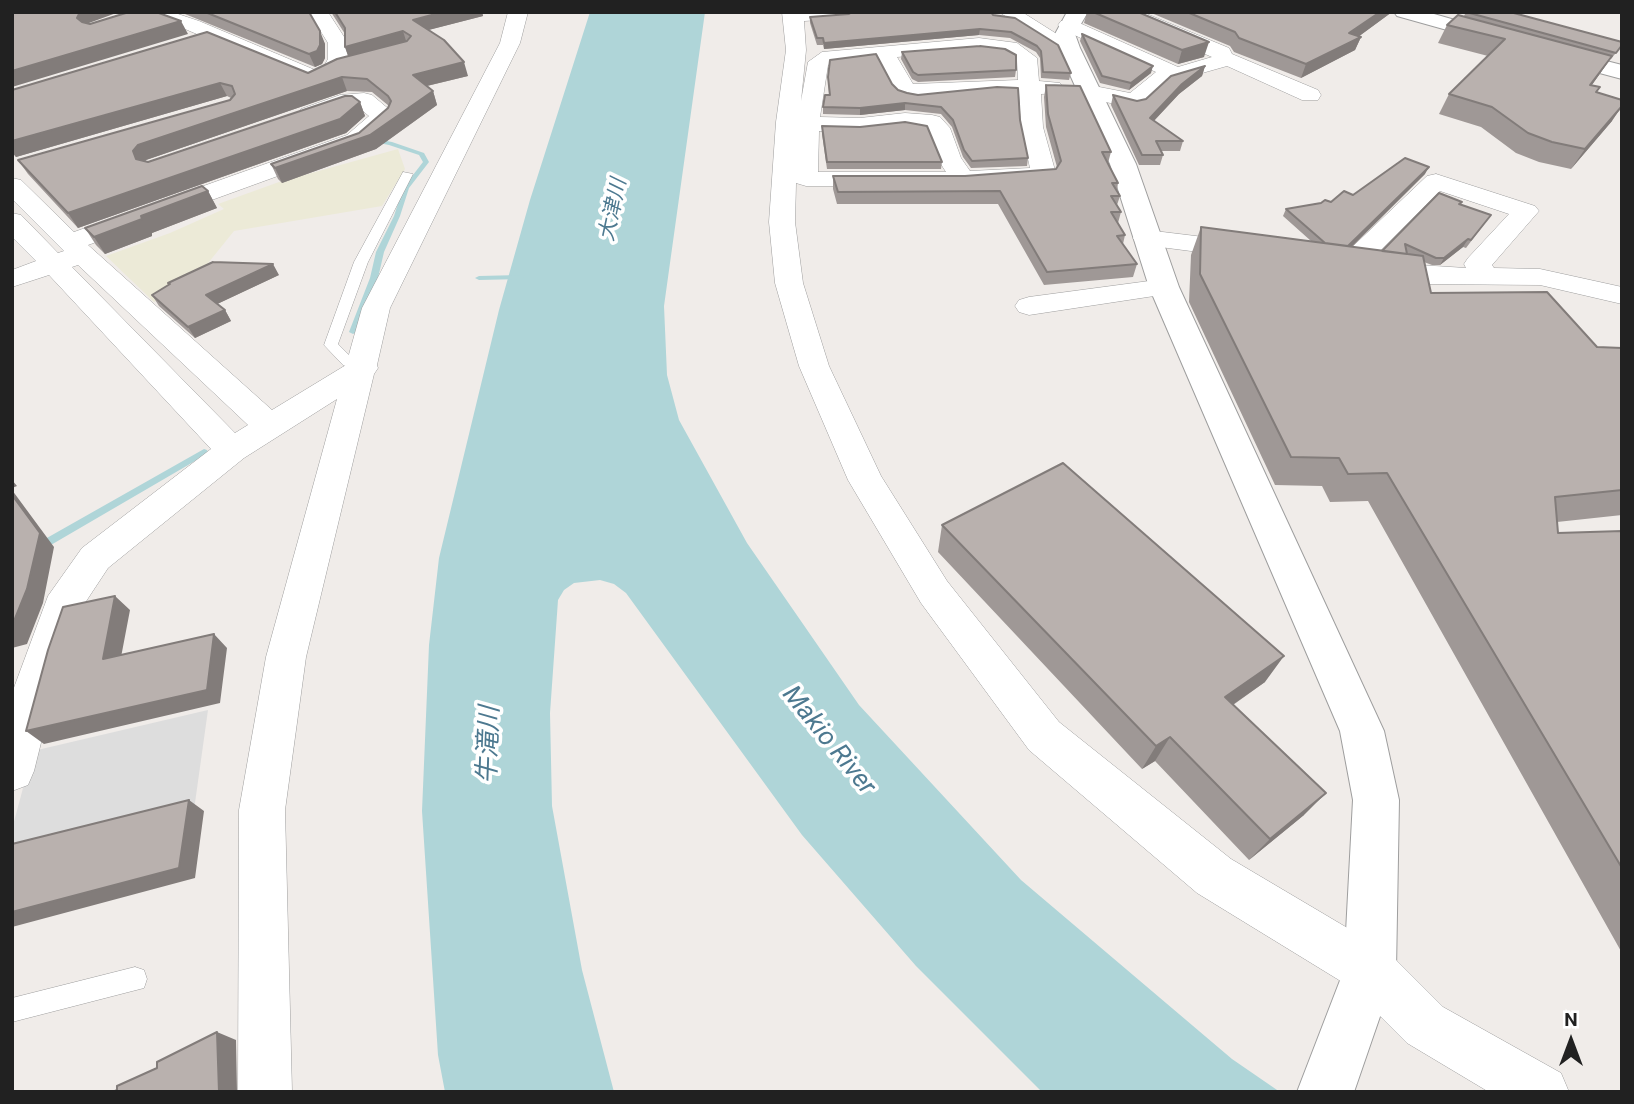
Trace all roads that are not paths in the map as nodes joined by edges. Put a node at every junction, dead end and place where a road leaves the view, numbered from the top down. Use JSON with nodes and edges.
{"nodes":[{"id":1,"x":313,"y":12,"type":"edge"},
{"id":2,"x":518,"y":12,"type":"edge"},
{"id":3,"x":849,"y":12,"type":"edge"},
{"id":4,"x":1008,"y":12,"type":"edge"},
{"id":5,"x":1125,"y":12,"type":"edge"},
{"id":6,"x":1404,"y":12,"type":"edge"},
{"id":7,"x":145,"y":14,"type":"edge"},
{"id":8,"x":797,"y":14,"type":"edge"},
{"id":9,"x":1072,"y":28,"type":"edge"},
{"id":10,"x":211,"y":36,"type":"junction"},
{"id":11,"x":185,"y":44,"type":"edge"},
{"id":12,"x":884,"y":51,"type":"junction"},
{"id":13,"x":1223,"y":57,"type":"junction"},
{"id":14,"x":1622,"y":72,"type":"edge"},
{"id":15,"x":1177,"y":74,"type":"junction"},
{"id":16,"x":1029,"y":86,"type":"junction"},
{"id":17,"x":1088,"y":91,"type":"junction"},
{"id":18,"x":1310,"y":94,"type":"dead end"},
{"id":19,"x":288,"y":121,"type":"edge"},
{"id":20,"x":808,"y":124,"type":"junction"},
{"id":21,"x":445,"y":126,"type":"dead end"},
{"id":22,"x":15,"y":178,"type":"edge"},
{"id":23,"x":963,"y":178,"type":"junction"},
{"id":24,"x":419,"y":187,"type":"junction"},
{"id":25,"x":12,"y":221,"type":"edge"},
{"id":26,"x":1146,"y":238,"type":"junction"},
{"id":27,"x":69,"y":253,"type":"junction"},
{"id":28,"x":1268,"y":254,"type":"edge"},
{"id":29,"x":1483,"y":276,"type":"junction"},
{"id":30,"x":12,"y":279,"type":"edge"},
{"id":31,"x":1164,"y":287,"type":"junction"},
{"id":32,"x":1622,"y":296,"type":"edge"},
{"id":33,"x":1029,"y":306,"type":"dead end"},
{"id":34,"x":363,"y":368,"type":"junction"},
{"id":35,"x":216,"y":380,"type":"junction"},
{"id":36,"x":182,"y":398,"type":"junction"},
{"id":37,"x":270,"y":427,"type":"junction"},
{"id":38,"x":232,"y":450,"type":"junction"},
{"id":39,"x":12,"y":771,"type":"edge"},
{"id":40,"x":135,"y":979,"type":"dead end"},
{"id":41,"x":1364,"y":985,"type":"junction"},
{"id":42,"x":12,"y":1010,"type":"edge"},
{"id":43,"x":265,"y":1092,"type":"edge"},
{"id":44,"x":1325,"y":1092,"type":"edge"},
{"id":45,"x":1542,"y":1092,"type":"edge"}],
"edges":[{"from":1,"to":10,"type":"street"},
{"from":2,"to":24,"type":"street"},
{"from":3,"to":8,"type":"street"},
{"from":4,"to":9,"type":"street"},
{"from":5,"to":13,"type":"street"},
{"from":6,"to":14,"type":"street"},
{"from":7,"to":10,"type":"street"},
{"from":8,"to":41,"type":"street"},
{"from":9,"to":15,"type":"street"},
{"from":9,"to":17,"type":"street"},
{"from":10,"to":11,"type":"street"},
{"from":12,"to":16,"type":"street"},
{"from":12,"to":16,"type":"street"},
{"from":12,"to":20,"type":"street"},
{"from":13,"to":15,"type":"street"},
{"from":13,"to":18,"type":"street"},
{"from":15,"to":17,"type":"street"},
{"from":16,"to":17,"type":"street"},
{"from":16,"to":23,"type":"street"},
{"from":17,"to":26,"type":"street"},
{"from":19,"to":27,"type":"street"},
{"from":20,"to":23,"type":"street"},
{"from":20,"to":23,"type":"street"},
{"from":21,"to":24,"type":"street"},
{"from":22,"to":27,"type":"street"},
{"from":24,"to":34,"type":"street"},
{"from":25,"to":27,"type":"street"},
{"from":26,"to":28,"type":"street"},
{"from":26,"to":31,"type":"street"},
{"from":27,"to":30,"type":"street"},
{"from":27,"to":35,"type":"street"},
{"from":27,"to":36,"type":"street"},
{"from":29,"to":29,"type":"street"},
{"from":29,"to":32,"type":"street"},
{"from":31,"to":33,"type":"street"},
{"from":31,"to":41,"type":"street"},
{"from":34,"to":37,"type":"street"},
{"from":34,"to":43,"type":"street"},
{"from":35,"to":36,"type":"street"},
{"from":35,"to":37,"type":"street"},
{"from":36,"to":38,"type":"street"},
{"from":37,"to":38,"type":"street"},
{"from":38,"to":39,"type":"street"},
{"from":40,"to":42,"type":"lane"},
{"from":41,"to":44,"type":"street"},
{"from":41,"to":45,"type":"street"}]}
